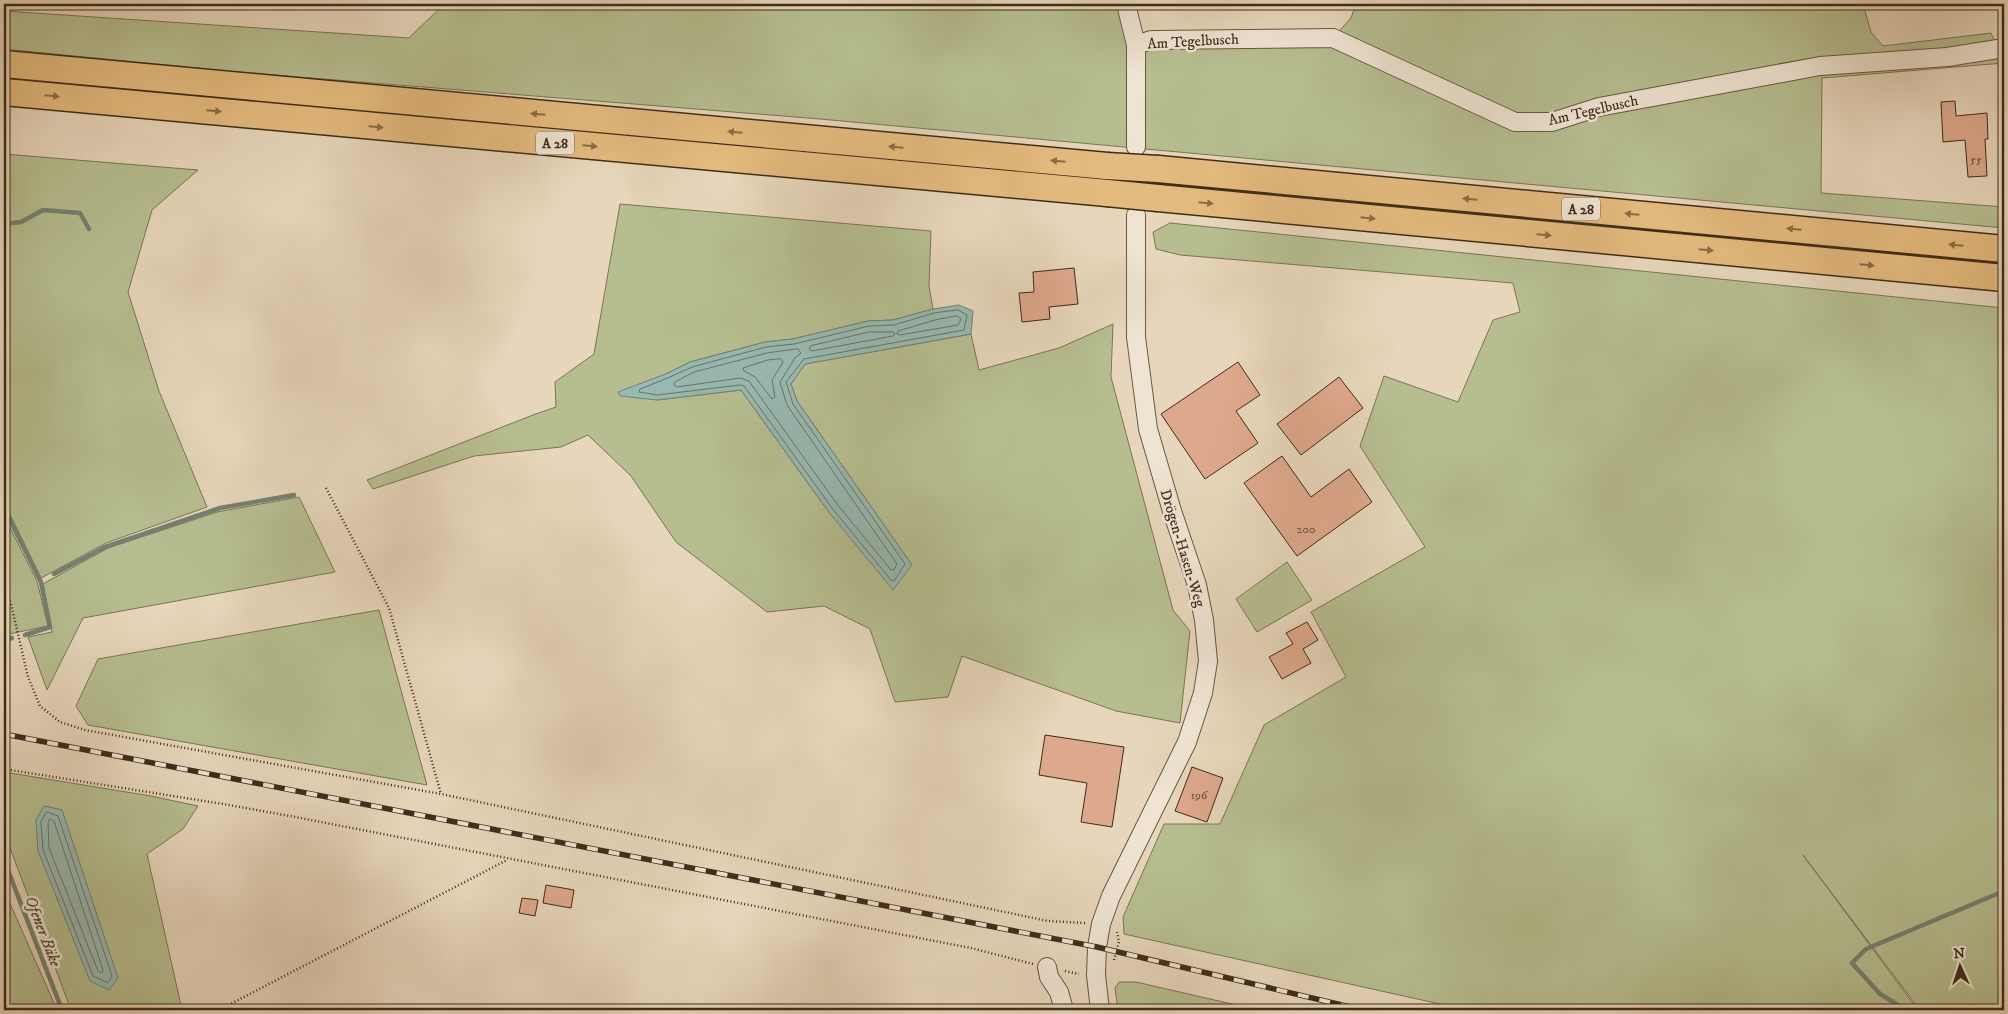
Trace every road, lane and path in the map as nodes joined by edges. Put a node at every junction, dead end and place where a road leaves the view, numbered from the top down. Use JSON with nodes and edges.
{"nodes":[{"id":1,"x":1126,"y":4,"type":"edge"},
{"id":2,"x":1136,"y":45,"type":"junction"},
{"id":3,"x":2004,"y":48,"type":"edge"},
{"id":4,"x":4,"y":64,"type":"edge"},
{"id":5,"x":4,"y":92,"type":"edge"},
{"id":6,"x":1136,"y":148,"type":"dead end"},
{"id":7,"x":1136,"y":215,"type":"dead end"},
{"id":8,"x":2004,"y":249,"type":"edge"},
{"id":9,"x":2004,"y":278,"type":"edge"},
{"id":10,"x":326,"y":488,"type":"dead end"},
{"id":11,"x":4,"y":588,"type":"edge"},
{"id":12,"x":4,"y":769,"type":"edge"},
{"id":13,"x":440,"y":794,"type":"junction"},
{"id":14,"x":508,"y":859,"type":"junction"},
{"id":15,"x":1101,"y":924,"type":"junction"},
{"id":16,"x":1047,"y":967,"type":"junction"},
{"id":17,"x":1096,"y":975,"type":"junction"},
{"id":18,"x":219,"y":1010,"type":"edge"},
{"id":19,"x":1064,"y":1010,"type":"edge"},
{"id":20,"x":1100,"y":1010,"type":"edge"}],
"edges":[{"from":1,"to":2,"type":"street"},
{"from":2,"to":3,"type":"street","name":"Am Tegelbusch"},
{"from":2,"to":6,"type":"street"},
{"from":8,"to":4,"type":"highway","number":"A 28","one_way":true,"bridge":true},
{"from":5,"to":9,"type":"highway","number":"A 28","one_way":true,"bridge":true},
{"from":7,"to":15,"type":"street","name":"Drögen-Hasen-Weg"},
{"from":10,"to":13,"type":"path"},
{"from":11,"to":13,"type":"path"},
{"from":12,"to":14,"type":"path"},
{"from":13,"to":15,"type":"path"},
{"from":14,"to":16,"type":"path"},
{"from":14,"to":18,"type":"path"},
{"from":15,"to":17,"type":"street","name":"Drögen-Hasen-Weg"},
{"from":16,"to":17,"type":"path"},
{"from":16,"to":19,"type":"street"},
{"from":17,"to":20,"type":"street","name":"Drögen-Hasen-Weg"}]}
